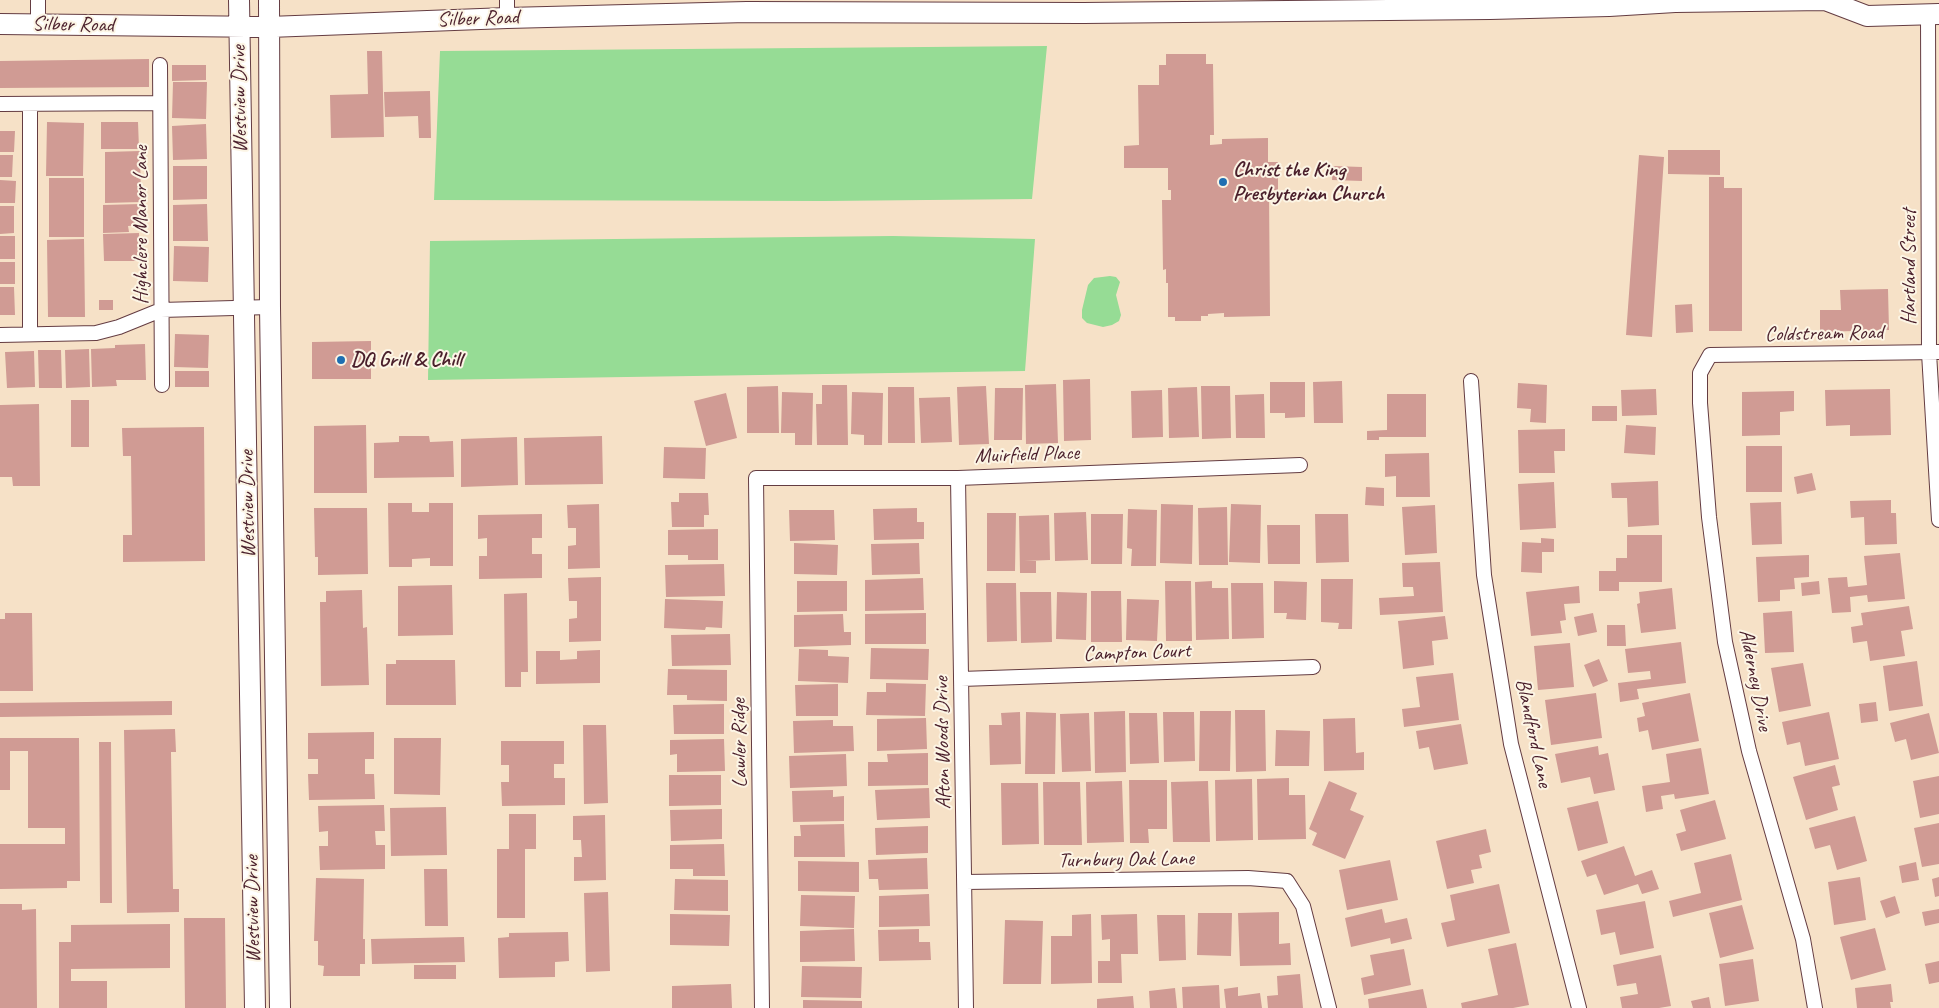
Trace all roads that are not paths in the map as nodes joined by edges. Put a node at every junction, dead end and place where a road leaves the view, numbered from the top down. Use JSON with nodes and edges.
{"nodes":[{"id":1,"x":38,"y":0,"type":"edge"},
{"id":2,"x":239,"y":0,"type":"edge"},
{"id":3,"x":269,"y":0,"type":"edge"},
{"id":4,"x":1825,"y":0,"type":"edge"},
{"id":5,"x":747,"y":6,"type":"edge"},
{"id":6,"x":507,"y":9,"type":"edge"},
{"id":7,"x":1933,"y":14,"type":"edge"},
{"id":8,"x":0,"y":24,"type":"edge"},
{"id":9,"x":38,"y":25,"type":"junction"},
{"id":10,"x":238,"y":27,"type":"junction"},
{"id":11,"x":269,"y":27,"type":"junction"},
{"id":12,"x":160,"y":65,"type":"dead end"},
{"id":13,"x":160,"y":102,"type":"junction"},
{"id":14,"x":0,"y":104,"type":"edge"},
{"id":15,"x":30,"y":104,"type":"junction"},
{"id":16,"x":270,"y":307,"type":"junction"},
{"id":17,"x":244,"y":308,"type":"junction"},
{"id":18,"x":162,"y":310,"type":"junction"},
{"id":19,"x":30,"y":334,"type":"junction"},
{"id":20,"x":0,"y":335,"type":"edge"},
{"id":21,"x":1934,"y":352,"type":"edge"},
{"id":22,"x":1710,"y":356,"type":"joint"},
{"id":23,"x":1471,"y":381,"type":"dead end"},
{"id":24,"x":162,"y":385,"type":"dead end"},
{"id":25,"x":1300,"y":465,"type":"dead end"},
{"id":26,"x":756,"y":478,"type":"joint"},
{"id":27,"x":958,"y":478,"type":"junction"},
{"id":28,"x":1939,"y":520,"type":"edge"},
{"id":29,"x":1313,"y":668,"type":"dead end"},
{"id":30,"x":962,"y":679,"type":"junction"},
{"id":31,"x":250,"y":700,"type":"junction"},
{"id":32,"x":274,"y":701,"type":"junction"},
{"id":33,"x":965,"y":882,"type":"junction"},
{"id":34,"x":255,"y":1008,"type":"edge"},
{"id":35,"x":280,"y":1008,"type":"edge"},
{"id":36,"x":762,"y":1008,"type":"edge"},
{"id":37,"x":966,"y":1008,"type":"edge"},
{"id":38,"x":1329,"y":1008,"type":"edge"},
{"id":39,"x":1579,"y":1008,"type":"edge"},
{"id":40,"x":1815,"y":1008,"type":"edge"}],
"edges":[{"from":1,"to":9,"type":"street"},
{"from":2,"to":10,"type":"main road","name":"Westview Drive"},
{"from":3,"to":11,"type":"main road","name":"Westview Drive"},
{"from":4,"to":5,"type":"main road","name":"Silber Road"},
{"from":4,"to":7,"type":"main road","name":"Silber Road"},
{"from":5,"to":6,"type":"main road","name":"Silber Road"},
{"from":6,"to":11,"type":"main road","name":"Silber Road"},
{"from":7,"to":21,"type":"street","name":"Hartland Street"},
{"from":8,"to":9,"type":"main road","name":"Silber Road"},
{"from":9,"to":10,"type":"main road","name":"Silber Road"},
{"from":10,"to":11,"type":"main road","name":"Silber Road"},
{"from":10,"to":17,"type":"main road","name":"Westview Drive"},
{"from":11,"to":16,"type":"main road","name":"Westview Drive"},
{"from":12,"to":13,"type":"street","name":"Highclere Manor Lane"},
{"from":13,"to":15,"type":"street"},
{"from":13,"to":18,"type":"street","name":"Highclere Manor Lane"},
{"from":14,"to":15,"type":"street"},
{"from":15,"to":19,"type":"street"},
{"from":16,"to":17,"type":"street"},
{"from":16,"to":32,"type":"main road","name":"Westview Drive"},
{"from":17,"to":18,"type":"street"},
{"from":17,"to":31,"type":"main road","name":"Westview Drive"},
{"from":18,"to":19,"type":"street"},
{"from":18,"to":24,"type":"street","name":"Highclere Manor Lane"},
{"from":19,"to":20,"type":"street"},
{"from":21,"to":22,"type":"street","name":"Coldstream Road"},
{"from":21,"to":28,"type":"street","name":"Hartland Street"},
{"from":22,"to":40,"type":"street","name":"Alderney Drive"},
{"from":23,"to":39,"type":"street","name":"Blandford Lane"},
{"from":25,"to":27,"type":"street","name":"Muirfield Place"},
{"from":26,"to":27,"type":"street","name":"Muirfield Place"},
{"from":26,"to":36,"type":"street","name":"Lawler Ridge"},
{"from":27,"to":30,"type":"street","name":"Afton Woods Drive"},
{"from":29,"to":30,"type":"street","name":"Campton Court"},
{"from":30,"to":33,"type":"street","name":"Afton Woods Drive"},
{"from":31,"to":32,"type":"main road"},
{"from":31,"to":34,"type":"main road","name":"Westview Drive"},
{"from":32,"to":35,"type":"main road","name":"Westview Drive"},
{"from":33,"to":37,"type":"street","name":"Afton Woods Drive"},
{"from":33,"to":38,"type":"street","name":"Turnbury Oak Lane"}]}
